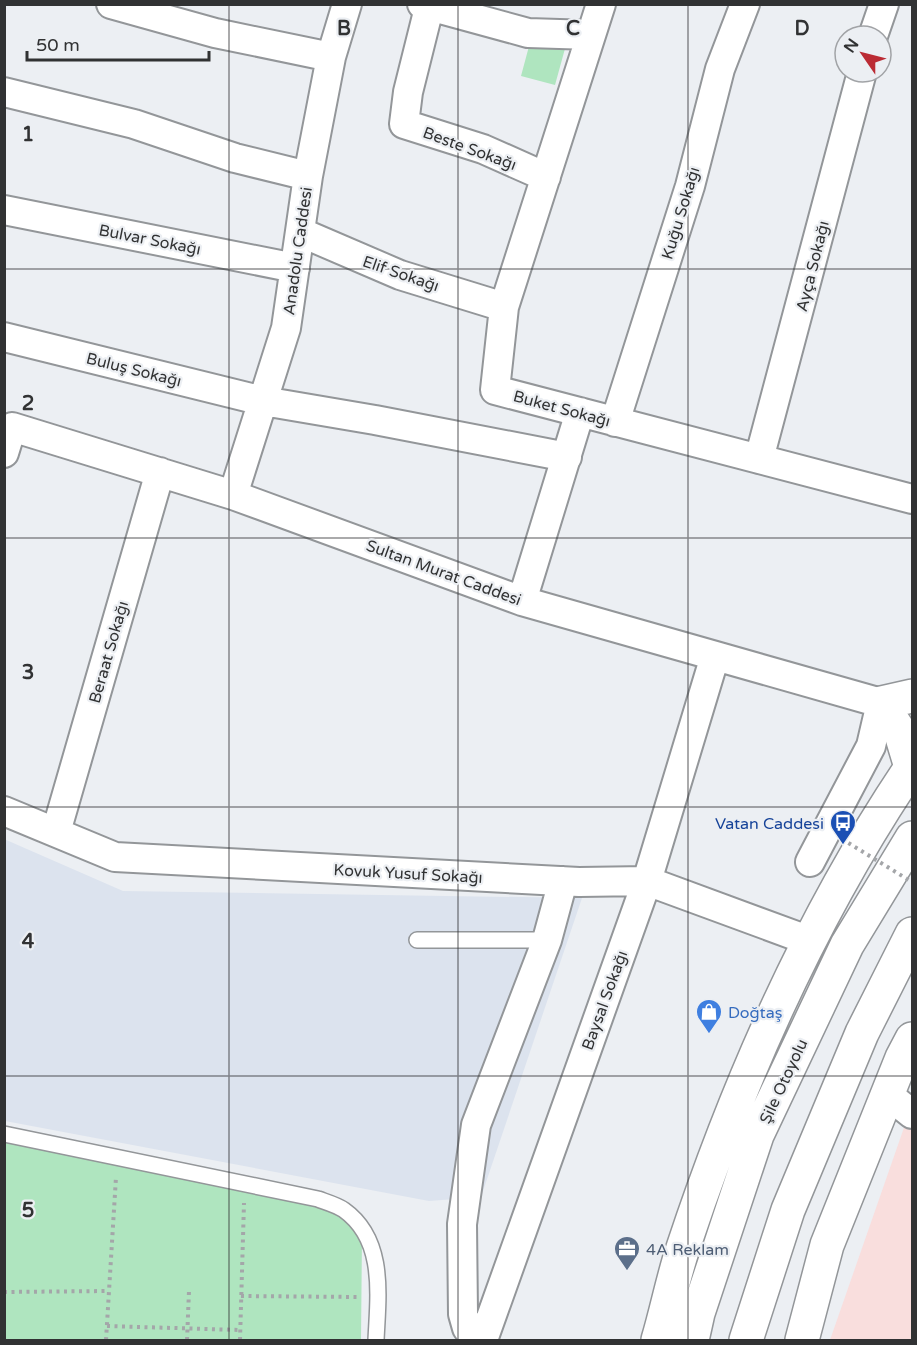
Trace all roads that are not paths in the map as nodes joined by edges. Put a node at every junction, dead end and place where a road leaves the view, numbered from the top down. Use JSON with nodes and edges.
{"nodes":[{"id":1,"x":111,"y":4,"type":"edge"},
{"id":2,"x":347,"y":4,"type":"edge"},
{"id":3,"x":601,"y":4,"type":"edge"},
{"id":4,"x":745,"y":4,"type":"edge"},
{"id":5,"x":884,"y":4,"type":"edge"},
{"id":6,"x":426,"y":6,"type":"edge"},
{"id":7,"x":877,"y":24,"type":"edge"},
{"id":8,"x":591,"y":35,"type":"junction"},
{"id":9,"x":331,"y":57,"type":"junction"},
{"id":10,"x":859,"y":84,"type":"edge"},
{"id":11,"x":4,"y":92,"type":"edge"},
{"id":12,"x":308,"y":176,"type":"junction"},
{"id":13,"x":546,"y":177,"type":"junction"},
{"id":14,"x":4,"y":210,"type":"edge"},
{"id":15,"x":300,"y":232,"type":"junction"},
{"id":16,"x":295,"y":268,"type":"junction"},
{"id":17,"x":504,"y":307,"type":"junction"},
{"id":18,"x":4,"y":338,"type":"edge"},
{"id":19,"x":263,"y":401,"type":"junction"},
{"id":20,"x":580,"y":412,"type":"junction"},
{"id":21,"x":615,"y":422,"type":"junction"},
{"id":22,"x":8,"y":440,"type":"edge"},
{"id":23,"x":567,"y":457,"type":"junction"},
{"id":24,"x":759,"y":459,"type":"junction"},
{"id":25,"x":160,"y":472,"type":"junction"},
{"id":26,"x":233,"y":495,"type":"junction"},
{"id":27,"x":912,"y":499,"type":"edge"},
{"id":28,"x":522,"y":601,"type":"junction"},
{"id":29,"x":715,"y":656,"type":"junction"},
{"id":30,"x":904,"y":697,"type":"edge"},
{"id":31,"x":912,"y":766,"type":"edge"},
{"id":32,"x":4,"y":812,"type":"edge"},
{"id":33,"x":56,"y":832,"type":"junction"},
{"id":34,"x":912,"y":838,"type":"edge"},
{"id":35,"x":810,"y":862,"type":"dead end"},
{"id":36,"x":562,"y":881,"type":"junction"},
{"id":37,"x":647,"y":881,"type":"junction"},
{"id":38,"x":912,"y":934,"type":"edge"},
{"id":39,"x":417,"y":940,"type":"dead end"},
{"id":40,"x":547,"y":940,"type":"junction"},
{"id":41,"x":810,"y":940,"type":"junction"},
{"id":42,"x":912,"y":983,"type":"edge"},
{"id":43,"x":912,"y":1039,"type":"edge"},
{"id":44,"x":887,"y":1094,"type":"junction"},
{"id":45,"x":912,"y":1114,"type":"edge"},
{"id":46,"x":4,"y":1134,"type":"edge"},
{"id":47,"x":788,"y":1210,"type":"junction"},
{"id":48,"x":376,"y":1341,"type":"edge"},
{"id":49,"x":476,"y":1341,"type":"edge"},
{"id":50,"x":483,"y":1341,"type":"edge"},
{"id":51,"x":658,"y":1341,"type":"edge"},
{"id":52,"x":692,"y":1341,"type":"edge"},
{"id":53,"x":746,"y":1341,"type":"edge"},
{"id":54,"x":802,"y":1341,"type":"edge"}],
"edges":[{"from":1,"to":9,"type":"street"},
{"from":2,"to":9,"type":"street","name":"Anadolu Caddesi"},
{"from":3,"to":8,"type":"street","name":"Buket Sokağı"},
{"from":4,"to":21,"type":"street","name":"Kuğu Sokağı"},
{"from":5,"to":7,"type":"street"},
{"from":6,"to":8,"type":"street"},
{"from":6,"to":13,"type":"street","name":"Beste Sokağı"},
{"from":8,"to":13,"type":"street","name":"Buket Sokağı"},
{"from":9,"to":12,"type":"street","name":"Anadolu Caddesi"},
{"from":10,"to":24,"type":"street","name":"Ayça Sokağı"},
{"from":11,"to":12,"type":"street"},
{"from":12,"to":15,"type":"street","name":"Anadolu Caddesi"},
{"from":13,"to":17,"type":"street","name":"Buket Sokağı"},
{"from":14,"to":16,"type":"street","name":"Bulvar Sokağı"},
{"from":15,"to":16,"type":"street","name":"Anadolu Caddesi"},
{"from":15,"to":17,"type":"street","name":"Elif Sokağı"},
{"from":16,"to":19,"type":"street","name":"Anadolu Caddesi"},
{"from":17,"to":20,"type":"street","name":"Buket Sokağı"},
{"from":18,"to":19,"type":"street","name":"Buluş Sokağı"},
{"from":19,"to":23,"type":"street","name":"Buluş Sokağı"},
{"from":19,"to":26,"type":"street","name":"Anadolu Caddesi"},
{"from":20,"to":21,"type":"street","name":"Buket Sokağı"},
{"from":20,"to":23,"type":"street"},
{"from":21,"to":24,"type":"street","name":"Buket Sokağı"},
{"from":22,"to":25,"type":"street","name":"Sultan Murat Caddesi"},
{"from":23,"to":28,"type":"street"},
{"from":24,"to":27,"type":"street","name":"Buket Sokağı"},
{"from":25,"to":26,"type":"street","name":"Sultan Murat Caddesi"},
{"from":25,"to":33,"type":"street","name":"Beraat Sokağı"},
{"from":26,"to":28,"type":"street","name":"Sultan Murat Caddesi"},
{"from":28,"to":29,"type":"street","name":"Sultan Murat Caddesi"},
{"from":29,"to":30,"type":"street","name":"Sultan Murat Caddesi"},
{"from":29,"to":37,"type":"street","name":"Baysal Sokağı"},
{"from":30,"to":31,"type":"highway"},
{"from":30,"to":35,"type":"street"},
{"from":31,"to":41,"type":"highway"},
{"from":32,"to":33,"type":"street","name":"Kovuk Yusuf Sokağı"},
{"from":33,"to":36,"type":"street","name":"Kovuk Yusuf Sokağı"},
{"from":34,"to":52,"type":"highway","name":"Şile Otoyolu"},
{"from":36,"to":37,"type":"street","name":"Kovuk Yusuf Sokağı"},
{"from":36,"to":40,"type":"street"},
{"from":37,"to":41,"type":"street","name":"Kovuk Yusuf Sokağı"},
{"from":37,"to":50,"type":"street","name":"Baysal Sokağı"},
{"from":38,"to":47,"type":"highway"},
{"from":39,"to":40,"type":"lane"},
{"from":40,"to":49,"type":"street"},
{"from":41,"to":51,"type":"highway"},
{"from":42,"to":47,"type":"highway"},
{"from":43,"to":44,"type":"highway"},
{"from":44,"to":45,"type":"street"},
{"from":44,"to":54,"type":"highway"},
{"from":46,"to":48,"type":"lane"},
{"from":47,"to":53,"type":"highway"}]}
